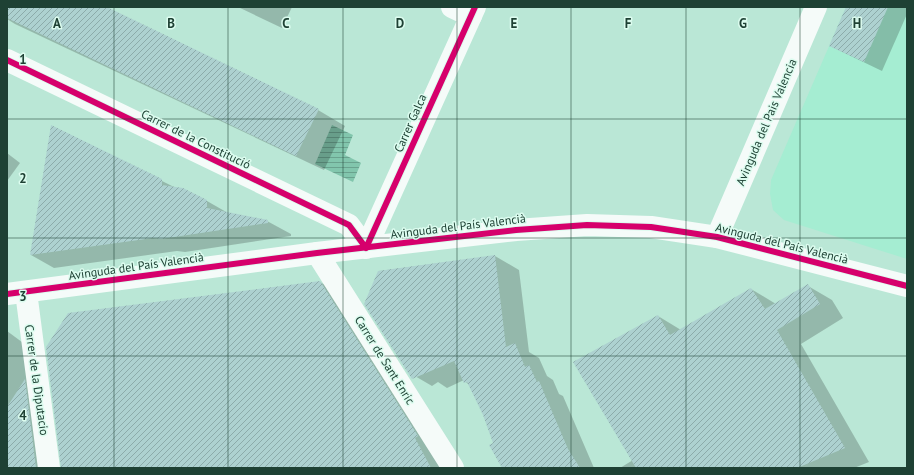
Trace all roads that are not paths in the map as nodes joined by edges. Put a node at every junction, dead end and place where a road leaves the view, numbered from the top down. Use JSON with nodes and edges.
{"nodes":[{"id":1,"x":816,"y":7,"type":"edge"},
{"id":2,"x":466,"y":10,"type":"edge"},
{"id":3,"x":7,"y":60,"type":"edge"},
{"id":4,"x":717,"y":237,"type":"junction"},
{"id":5,"x":366,"y":248,"type":"junction"},
{"id":6,"x":317,"y":253,"type":"junction"},
{"id":7,"x":907,"y":286,"type":"edge"},
{"id":8,"x":16,"y":293,"type":"edge"},
{"id":9,"x":49,"y":468,"type":"edge"},
{"id":10,"x":453,"y":468,"type":"edge"}],
"edges":[{"from":1,"to":4,"type":"street","name":"Avinguda del Pais Valencia"},
{"from":2,"to":5,"type":"street","name":"Carrer Galca"},
{"from":3,"to":5,"type":"street","name":"Carrer de la Constitució"},
{"from":4,"to":5,"type":"street","name":"Avinguda del País Valencià"},
{"from":4,"to":7,"type":"street","name":"Avinguda del País Valencià"},
{"from":5,"to":6,"type":"street","name":"Avinguda del País Valencià"},
{"from":6,"to":8,"type":"street","name":"Avinguda del País Valencià"},
{"from":6,"to":10,"type":"street","name":"Carrer de Sant Enric"},
{"from":8,"to":9,"type":"street","name":"Carrer de la Diputacio"}]}
